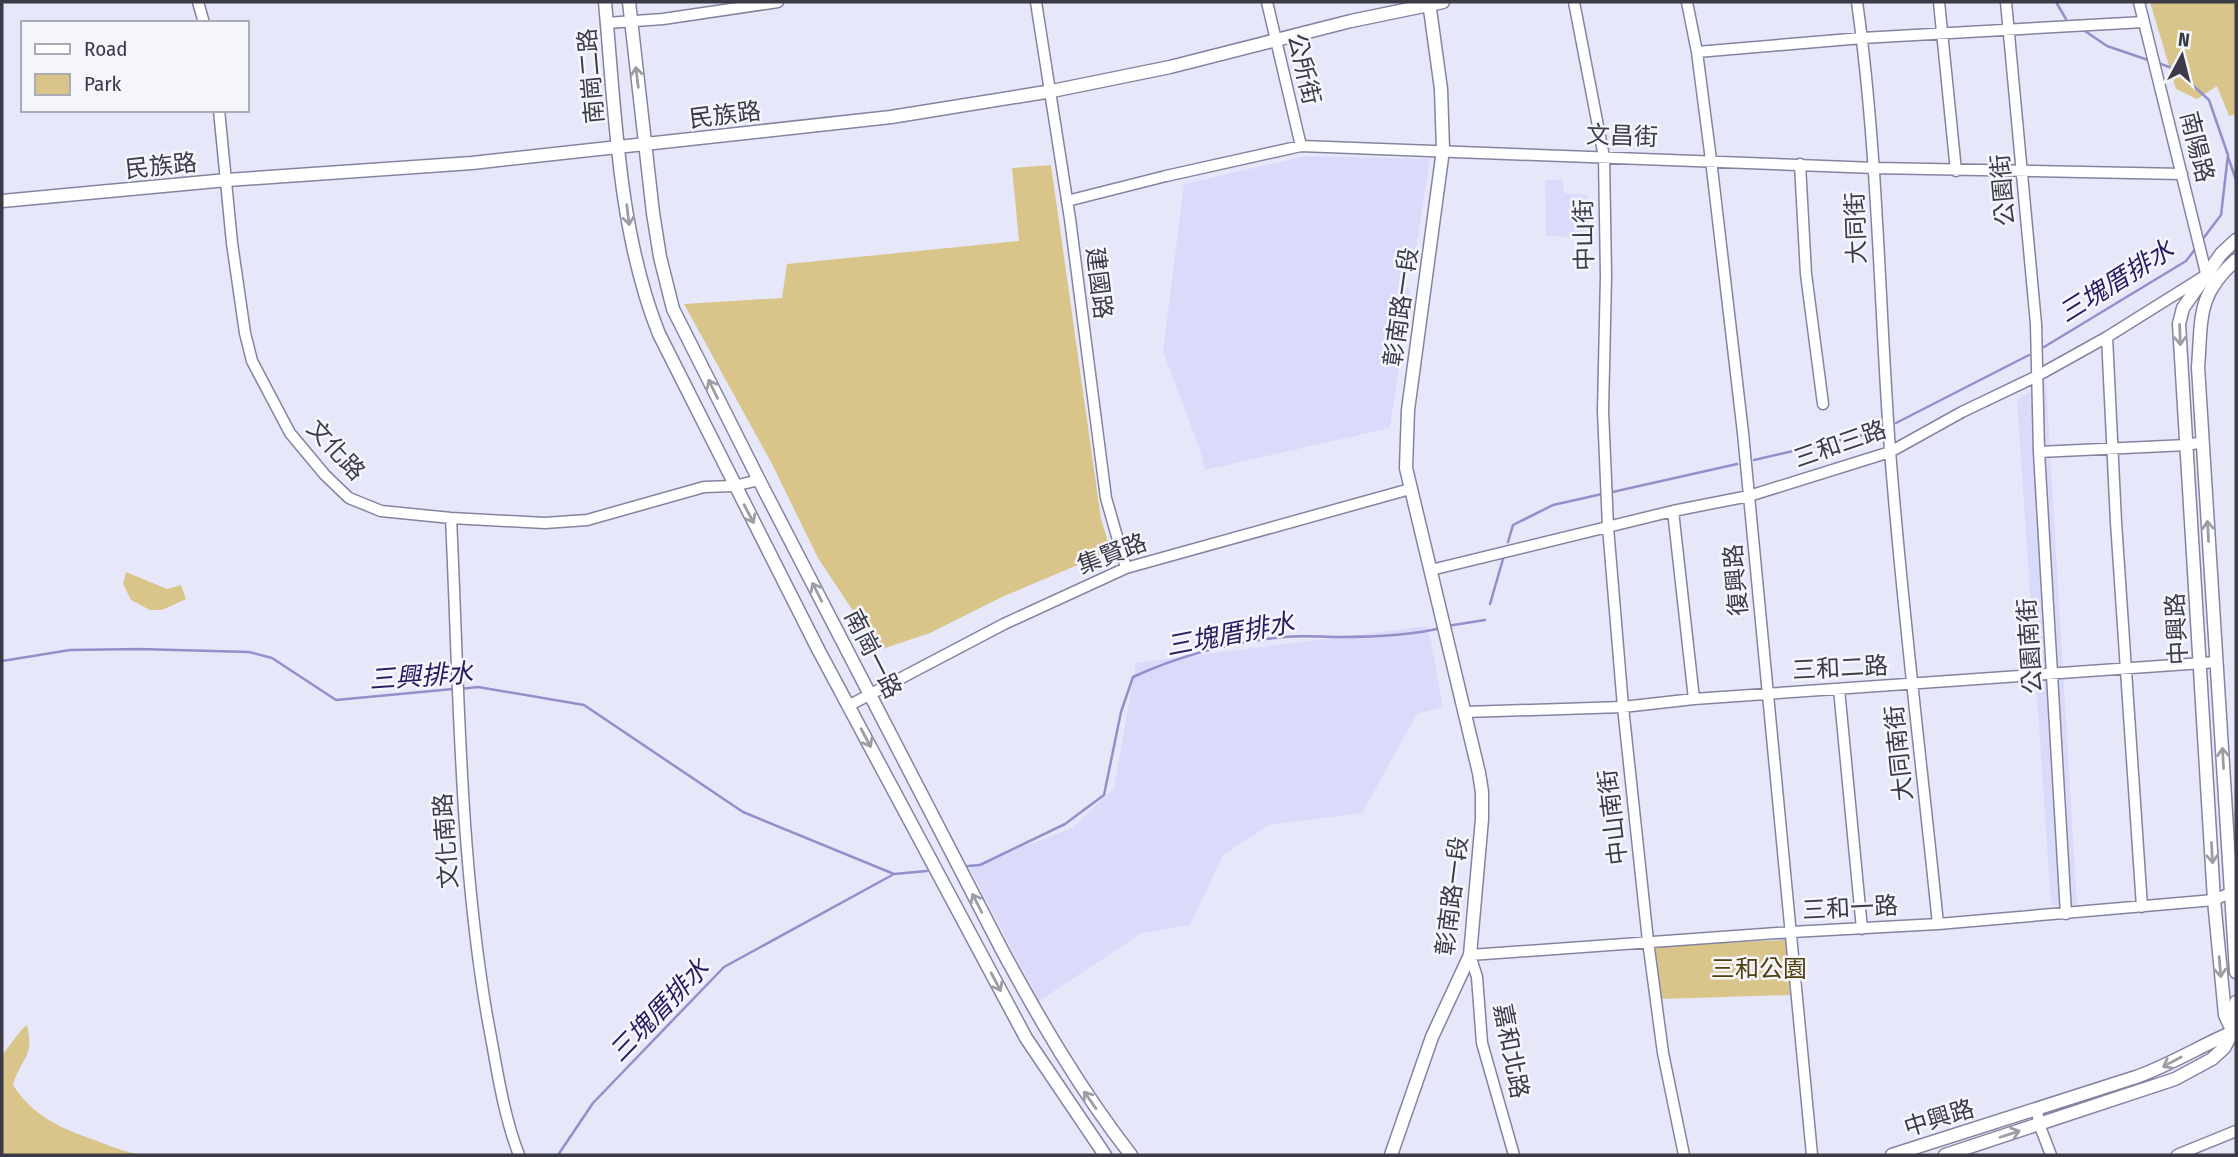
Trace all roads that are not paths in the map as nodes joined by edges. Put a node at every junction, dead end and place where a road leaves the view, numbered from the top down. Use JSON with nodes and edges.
{"nodes":[{"id":1,"x":198,"y":2,"type":"edge"},
{"id":2,"x":605,"y":2,"type":"edge"},
{"id":3,"x":629,"y":2,"type":"edge"},
{"id":4,"x":778,"y":2,"type":"edge"},
{"id":5,"x":1037,"y":2,"type":"edge"},
{"id":6,"x":1267,"y":2,"type":"edge"},
{"id":7,"x":1574,"y":2,"type":"edge"},
{"id":8,"x":1687,"y":2,"type":"edge"},
{"id":9,"x":1857,"y":2,"type":"edge"},
{"id":10,"x":1939,"y":2,"type":"edge"},
{"id":11,"x":2006,"y":2,"type":"edge"},
{"id":12,"x":2138,"y":2,"type":"edge"},
{"id":13,"x":1434,"y":3,"type":"edge"},
{"id":14,"x":203,"y":21,"type":"edge"},
{"id":15,"x":630,"y":21,"type":"junction"},
{"id":16,"x":2144,"y":22,"type":"junction"},
{"id":17,"x":607,"y":23,"type":"junction"},
{"id":18,"x":2009,"y":31,"type":"junction"},
{"id":19,"x":1943,"y":34,"type":"junction"},
{"id":20,"x":1862,"y":38,"type":"junction"},
{"id":21,"x":1275,"y":41,"type":"junction"},
{"id":22,"x":1696,"y":52,"type":"junction"},
{"id":23,"x":1052,"y":91,"type":"junction"},
{"id":24,"x":219,"y":112,"type":"edge"},
{"id":25,"x":645,"y":145,"type":"junction"},
{"id":26,"x":1301,"y":146,"type":"junction"},
{"id":27,"x":619,"y":147,"type":"junction"},
{"id":28,"x":1443,"y":150,"type":"junction"},
{"id":29,"x":1604,"y":157,"type":"junction"},
{"id":30,"x":1711,"y":160,"type":"junction"},
{"id":31,"x":1800,"y":164,"type":"junction"},
{"id":32,"x":1875,"y":168,"type":"junction"},
{"id":33,"x":1955,"y":171,"type":"junction"},
{"id":34,"x":2022,"y":172,"type":"junction"},
{"id":35,"x":2182,"y":174,"type":"junction"},
{"id":36,"x":227,"y":180,"type":"junction"},
{"id":37,"x":2,"y":201,"type":"edge"},
{"id":38,"x":1068,"y":201,"type":"junction"},
{"id":39,"x":2236,"y":240,"type":"edge"},
{"id":40,"x":2232,"y":264,"type":"edge"},
{"id":41,"x":2207,"y":275,"type":"junction"},
{"id":42,"x":2204,"y":301,"type":"junction"},
{"id":43,"x":2107,"y":337,"type":"junction"},
{"id":44,"x":2181,"y":368,"type":"junction"},
{"id":45,"x":2198,"y":368,"type":"junction"},
{"id":46,"x":2037,"y":376,"type":"junction"},
{"id":47,"x":1823,"y":404,"type":"dead end"},
{"id":48,"x":2203,"y":442,"type":"junction"},
{"id":49,"x":2188,"y":445,"type":"junction"},
{"id":50,"x":2111,"y":448,"type":"junction"},
{"id":51,"x":2039,"y":452,"type":"junction"},
{"id":52,"x":1890,"y":453,"type":"junction"},
{"id":53,"x":1607,"y":476,"type":"joint"},
{"id":54,"x":759,"y":480,"type":"junction"},
{"id":55,"x":734,"y":486,"type":"junction"},
{"id":56,"x":1410,"y":489,"type":"junction"},
{"id":57,"x":1749,"y":496,"type":"junction"},
{"id":58,"x":1673,"y":511,"type":"junction"},
{"id":59,"x":451,"y":518,"type":"junction"},
{"id":60,"x":1608,"y":527,"type":"junction"},
{"id":61,"x":1126,"y":568,"type":"junction"},
{"id":62,"x":1430,"y":570,"type":"junction"},
{"id":63,"x":2217,"y":662,"type":"junction"},
{"id":64,"x":2200,"y":663,"type":"junction"},
{"id":65,"x":2127,"y":668,"type":"junction"},
{"id":66,"x":2053,"y":672,"type":"junction"},
{"id":67,"x":1914,"y":684,"type":"junction"},
{"id":68,"x":1839,"y":689,"type":"junction"},
{"id":69,"x":1767,"y":693,"type":"junction"},
{"id":70,"x":870,"y":694,"type":"junction"},
{"id":71,"x":1694,"y":699,"type":"junction"},
{"id":72,"x":848,"y":706,"type":"junction"},
{"id":73,"x":1623,"y":707,"type":"junction"},
{"id":74,"x":1465,"y":712,"type":"junction"},
{"id":75,"x":2226,"y":814,"type":"junction"},
{"id":76,"x":2210,"y":815,"type":"junction"},
{"id":77,"x":2230,"y":893,"type":"junction"},
{"id":78,"x":2214,"y":900,"type":"junction"},
{"id":79,"x":2142,"y":906,"type":"junction"},
{"id":80,"x":2066,"y":914,"type":"junction"},
{"id":81,"x":1938,"y":924,"type":"junction"},
{"id":82,"x":1862,"y":929,"type":"junction"},
{"id":83,"x":1792,"y":932,"type":"junction"},
{"id":84,"x":1648,"y":941,"type":"junction"},
{"id":85,"x":1470,"y":955,"type":"junction"},
{"id":86,"x":2236,"y":972,"type":"edge"},
{"id":87,"x":2236,"y":1002,"type":"edge"},
{"id":88,"x":2235,"y":1033,"type":"edge"},
{"id":89,"x":2136,"y":1077,"type":"junction"},
{"id":90,"x":2141,"y":1091,"type":"junction"},
{"id":91,"x":2037,"y":1110,"type":"junction"},
{"id":92,"x":2039,"y":1124,"type":"junction"},
{"id":93,"x":2236,"y":1131,"type":"edge"},
{"id":94,"x":519,"y":1155,"type":"edge"},
{"id":95,"x":1105,"y":1155,"type":"edge"},
{"id":96,"x":1131,"y":1155,"type":"edge"},
{"id":97,"x":1391,"y":1155,"type":"edge"},
{"id":98,"x":1514,"y":1155,"type":"edge"},
{"id":99,"x":1684,"y":1155,"type":"edge"},
{"id":100,"x":1812,"y":1155,"type":"edge"},
{"id":101,"x":1892,"y":1155,"type":"edge"},
{"id":102,"x":1945,"y":1155,"type":"edge"},
{"id":103,"x":2051,"y":1155,"type":"edge"},
{"id":104,"x":2177,"y":1155,"type":"edge"}],
"edges":[{"from":1,"to":14,"type":"street"},
{"from":2,"to":17,"type":"main road","name":"南崗二路"},
{"from":3,"to":15,"type":"main road","name":"南崗二路"},
{"from":4,"to":15,"type":"street"},
{"from":5,"to":23,"type":"street","name":"建國路"},
{"from":6,"to":21,"type":"street","name":"公所街"},
{"from":7,"to":29,"type":"street","name":"中山街"},
{"from":8,"to":22,"type":"street","name":"復興路"},
{"from":9,"to":20,"type":"street","name":"大同街"},
{"from":10,"to":19,"type":"street"},
{"from":11,"to":18,"type":"street","name":"公園街"},
{"from":12,"to":16,"type":"street"},
{"from":13,"to":21,"type":"main road","name":"民族路"},
{"from":13,"to":28,"type":"main road","name":"彰南路一段"},
{"from":15,"to":17,"type":"street"},
{"from":25,"to":15,"type":"main road","name":"南崗二路","one_way":true},
{"from":16,"to":18,"type":"street"},
{"from":16,"to":35,"type":"street","name":"南陽路"},
{"from":17,"to":27,"type":"main road","name":"南崗二路"},
{"from":18,"to":19,"type":"street"},
{"from":18,"to":34,"type":"street","name":"公園街"},
{"from":19,"to":20,"type":"street"},
{"from":19,"to":33,"type":"street"},
{"from":20,"to":22,"type":"street"},
{"from":20,"to":32,"type":"street","name":"大同街"},
{"from":21,"to":23,"type":"main road","name":"民族路"},
{"from":21,"to":26,"type":"street","name":"公所街"},
{"from":22,"to":30,"type":"street","name":"復興路"},
{"from":23,"to":25,"type":"main road","name":"民族路"},
{"from":23,"to":38,"type":"street","name":"建國路"},
{"from":24,"to":36,"type":"street","name":"文化路"},
{"from":25,"to":27,"type":"main road","name":"民族路"},
{"from":54,"to":25,"type":"main road","name":"南崗一路","one_way":true},
{"from":26,"to":28,"type":"street","name":"文昌街"},
{"from":26,"to":38,"type":"street","name":"文昌街"},
{"from":27,"to":36,"type":"main road","name":"民族路"},
{"from":27,"to":55,"type":"main road","name":"南崗一路","one_way":true},
{"from":28,"to":29,"type":"street","name":"文昌街"},
{"from":28,"to":56,"type":"main road","name":"彰南路一段"},
{"from":29,"to":30,"type":"street","name":"文昌街"},
{"from":29,"to":53,"type":"street","name":"中山街"},
{"from":30,"to":31,"type":"street","name":"文昌街"},
{"from":30,"to":57,"type":"street","name":"復興路"},
{"from":31,"to":32,"type":"street","name":"文昌街"},
{"from":31,"to":47,"type":"street"},
{"from":32,"to":33,"type":"street","name":"文昌街"},
{"from":32,"to":52,"type":"street","name":"大同街"},
{"from":33,"to":34,"type":"street","name":"文昌街"},
{"from":34,"to":35,"type":"street","name":"文昌街"},
{"from":34,"to":46,"type":"street","name":"公園街"},
{"from":35,"to":41,"type":"street","name":"南陽路"},
{"from":36,"to":37,"type":"main road","name":"民族路"},
{"from":36,"to":59,"type":"street","name":"文化路"},
{"from":38,"to":61,"type":"street","name":"建國路"},
{"from":39,"to":41,"type":"main road","name":"中興路"},
{"from":40,"to":41,"type":"street","name":"三和三路"},
{"from":40,"to":42,"type":"main road","name":"中興路"},
{"from":41,"to":42,"type":"street"},
{"from":41,"to":43,"type":"street","name":"三和三路"},
{"from":41,"to":44,"type":"main road","name":"中興路","one_way":true},
{"from":42,"to":45,"type":"main road","name":"中興路"},
{"from":43,"to":46,"type":"street","name":"三和三路"},
{"from":43,"to":50,"type":"street"},
{"from":44,"to":45,"type":"main road"},
{"from":44,"to":49,"type":"main road","name":"中興路"},
{"from":45,"to":48,"type":"main road","name":"中興路"},
{"from":46,"to":51,"type":"street","name":"公園南街"},
{"from":46,"to":52,"type":"street","name":"三和三路"},
{"from":48,"to":49,"type":"street"},
{"from":63,"to":48,"type":"main road","name":"中興路","one_way":true},
{"from":49,"to":50,"type":"street"},
{"from":49,"to":64,"type":"main road","name":"中興路"},
{"from":50,"to":51,"type":"street"},
{"from":50,"to":65,"type":"street"},
{"from":51,"to":66,"type":"street","name":"公園南街"},
{"from":52,"to":57,"type":"street","name":"三和三路"},
{"from":52,"to":67,"type":"street","name":"大同南街"},
{"from":53,"to":60,"type":"street","name":"中山南街"},
{"from":54,"to":55,"type":"street","name":"文化路"},
{"from":70,"to":54,"type":"main road","name":"南崗一路","one_way":true},
{"from":55,"to":59,"type":"street","name":"文化路"},
{"from":55,"to":72,"type":"main road","name":"南崗一路","one_way":true},
{"from":56,"to":61,"type":"street","name":"集賢路"},
{"from":56,"to":62,"type":"main road","name":"彰南路一段"},
{"from":57,"to":58,"type":"street","name":"三和三路"},
{"from":57,"to":69,"type":"street","name":"復興路"},
{"from":58,"to":60,"type":"street","name":"三和三路"},
{"from":58,"to":71,"type":"street"},
{"from":59,"to":94,"type":"street","name":"文化南路"},
{"from":60,"to":62,"type":"street","name":"三和三路"},
{"from":60,"to":73,"type":"street","name":"中山南街"},
{"from":61,"to":70,"type":"street","name":"集賢路"},
{"from":62,"to":74,"type":"main road","name":"彰南路一段"},
{"from":63,"to":64,"type":"street","name":"三和二路"},
{"from":75,"to":63,"type":"main road","name":"中興路","one_way":true},
{"from":64,"to":65,"type":"street","name":"三和二路"},
{"from":64,"to":76,"type":"main road","name":"中興路"},
{"from":65,"to":66,"type":"street","name":"三和二路"},
{"from":65,"to":79,"type":"street"},
{"from":66,"to":67,"type":"street","name":"三和二路"},
{"from":66,"to":80,"type":"street","name":"公園南街"},
{"from":67,"to":68,"type":"street","name":"三和二路"},
{"from":67,"to":81,"type":"street","name":"大同南街"},
{"from":68,"to":69,"type":"street","name":"三和二路"},
{"from":68,"to":82,"type":"street"},
{"from":69,"to":71,"type":"street","name":"三和二路"},
{"from":69,"to":83,"type":"street","name":"復興路"},
{"from":70,"to":72,"type":"street","name":"集賢路"},
{"from":96,"to":70,"type":"main road","name":"南崗一路","one_way":true},
{"from":71,"to":73,"type":"street","name":"三和二路"},
{"from":72,"to":95,"type":"main road","name":"南崗一路","one_way":true},
{"from":73,"to":74,"type":"street","name":"三和二路"},
{"from":73,"to":84,"type":"street","name":"中山南街"},
{"from":74,"to":85,"type":"main road","name":"彰南路一段"},
{"from":75,"to":76,"type":"main road"},
{"from":75,"to":77,"type":"main road","name":"中興路"},
{"from":76,"to":78,"type":"main road","name":"中興路","one_way":true},
{"from":77,"to":78,"type":"street","name":"三和一路"},
{"from":77,"to":86,"type":"main road","name":"中興路"},
{"from":78,"to":79,"type":"street","name":"三和一路"},
{"from":78,"to":88,"type":"main road","name":"中興路","one_way":true},
{"from":79,"to":80,"type":"street","name":"三和一路"},
{"from":80,"to":81,"type":"street","name":"三和一路"},
{"from":81,"to":82,"type":"street","name":"三和一路"},
{"from":82,"to":83,"type":"street","name":"三和一路"},
{"from":83,"to":84,"type":"street","name":"三和一路"},
{"from":83,"to":100,"type":"street","name":"復興路"},
{"from":84,"to":85,"type":"street","name":"三和一路"},
{"from":84,"to":99,"type":"street","name":"中山南街"},
{"from":85,"to":97,"type":"main road","name":"彰南路一段"},
{"from":85,"to":98,"type":"street","name":"嘉和北路"},
{"from":87,"to":88,"type":"main road"},
{"from":88,"to":89,"type":"main road","name":"中興路","one_way":true},
{"from":88,"to":90,"type":"main road","name":"中興路"},
{"from":89,"to":90,"type":"main road"},
{"from":89,"to":91,"type":"main road","name":"中興路"},
{"from":90,"to":92,"type":"main road","name":"中興路"},
{"from":91,"to":92,"type":"street"},
{"from":91,"to":101,"type":"main road","name":"中興路"},
{"from":102,"to":92,"type":"main road","name":"中興路","one_way":true},
{"from":92,"to":103,"type":"street"},
{"from":93,"to":104,"type":"street"}]}
